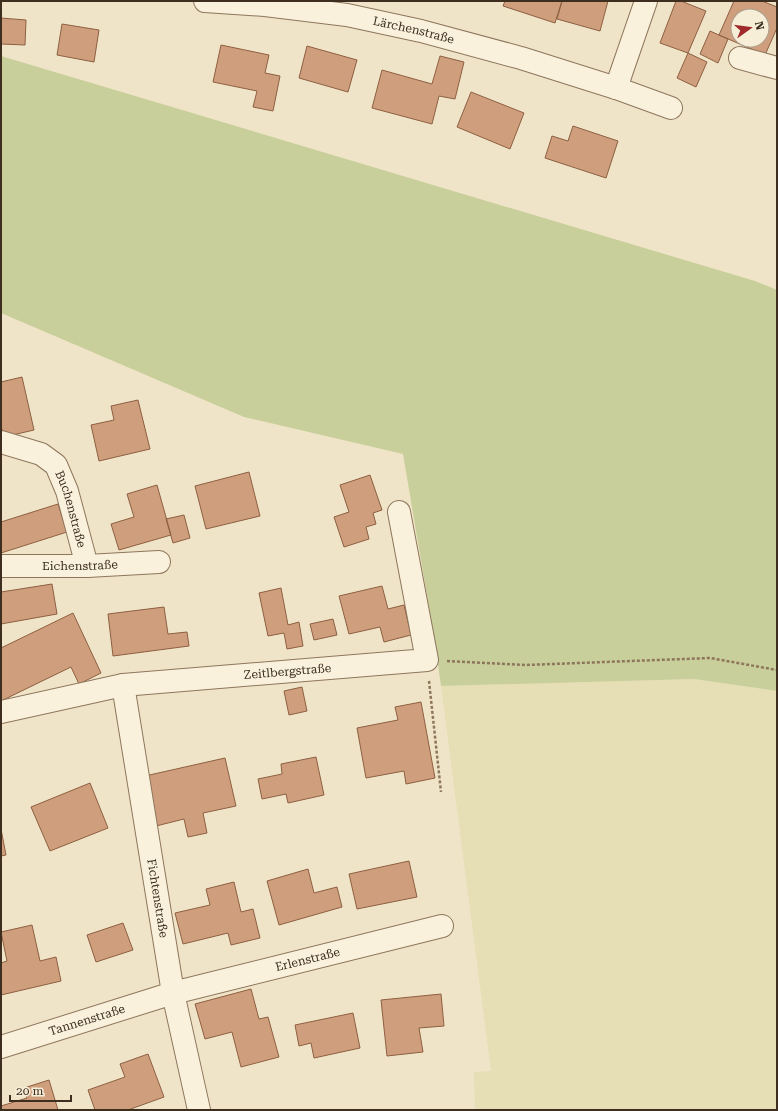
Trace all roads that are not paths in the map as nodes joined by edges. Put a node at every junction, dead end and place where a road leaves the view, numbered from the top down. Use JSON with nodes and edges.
{"nodes":[{"id":1,"x":205,"y":1,"type":"edge"},
{"id":2,"x":646,"y":1,"type":"edge"},
{"id":3,"x":740,"y":58,"type":"dead end"},
{"id":4,"x":777,"y":68,"type":"edge"},
{"id":5,"x":616,"y":88,"type":"junction"},
{"id":6,"x":671,"y":108,"type":"dead end"},
{"id":7,"x":1,"y":442,"type":"edge"},
{"id":8,"x":399,"y":512,"type":"dead end"},
{"id":9,"x":159,"y":562,"type":"dead end"},
{"id":10,"x":1,"y":566,"type":"edge"},
{"id":11,"x":87,"y":566,"type":"junction"},
{"id":12,"x":123,"y":685,"type":"junction"},
{"id":13,"x":1,"y":712,"type":"edge"},
{"id":14,"x":442,"y":926,"type":"dead end"},
{"id":15,"x":173,"y":994,"type":"junction"},
{"id":16,"x":1,"y":1047,"type":"edge"},
{"id":17,"x":199,"y":1110,"type":"edge"}],
"edges":[{"from":1,"to":5,"type":"street","name":"Lärchenstraße"},
{"from":2,"to":5,"type":"street"},
{"from":3,"to":4,"type":"street"},
{"from":5,"to":6,"type":"street","name":"Lärchenstraße"},
{"from":7,"to":11,"type":"street","name":"Buchenstraße"},
{"from":8,"to":12,"type":"street","name":"Zeitlbergstraße"},
{"from":9,"to":11,"type":"street","name":"Eichenstraße"},
{"from":10,"to":11,"type":"street","name":"Eichenstraße"},
{"from":12,"to":13,"type":"street","name":"Zeitlbergstraße"},
{"from":12,"to":15,"type":"street","name":"Fichtenstraße"},
{"from":14,"to":15,"type":"street","name":"Erlenstraße"},
{"from":15,"to":16,"type":"street","name":"Tannenstraße"},
{"from":15,"to":17,"type":"street","name":"Fichtenstraße"}]}
